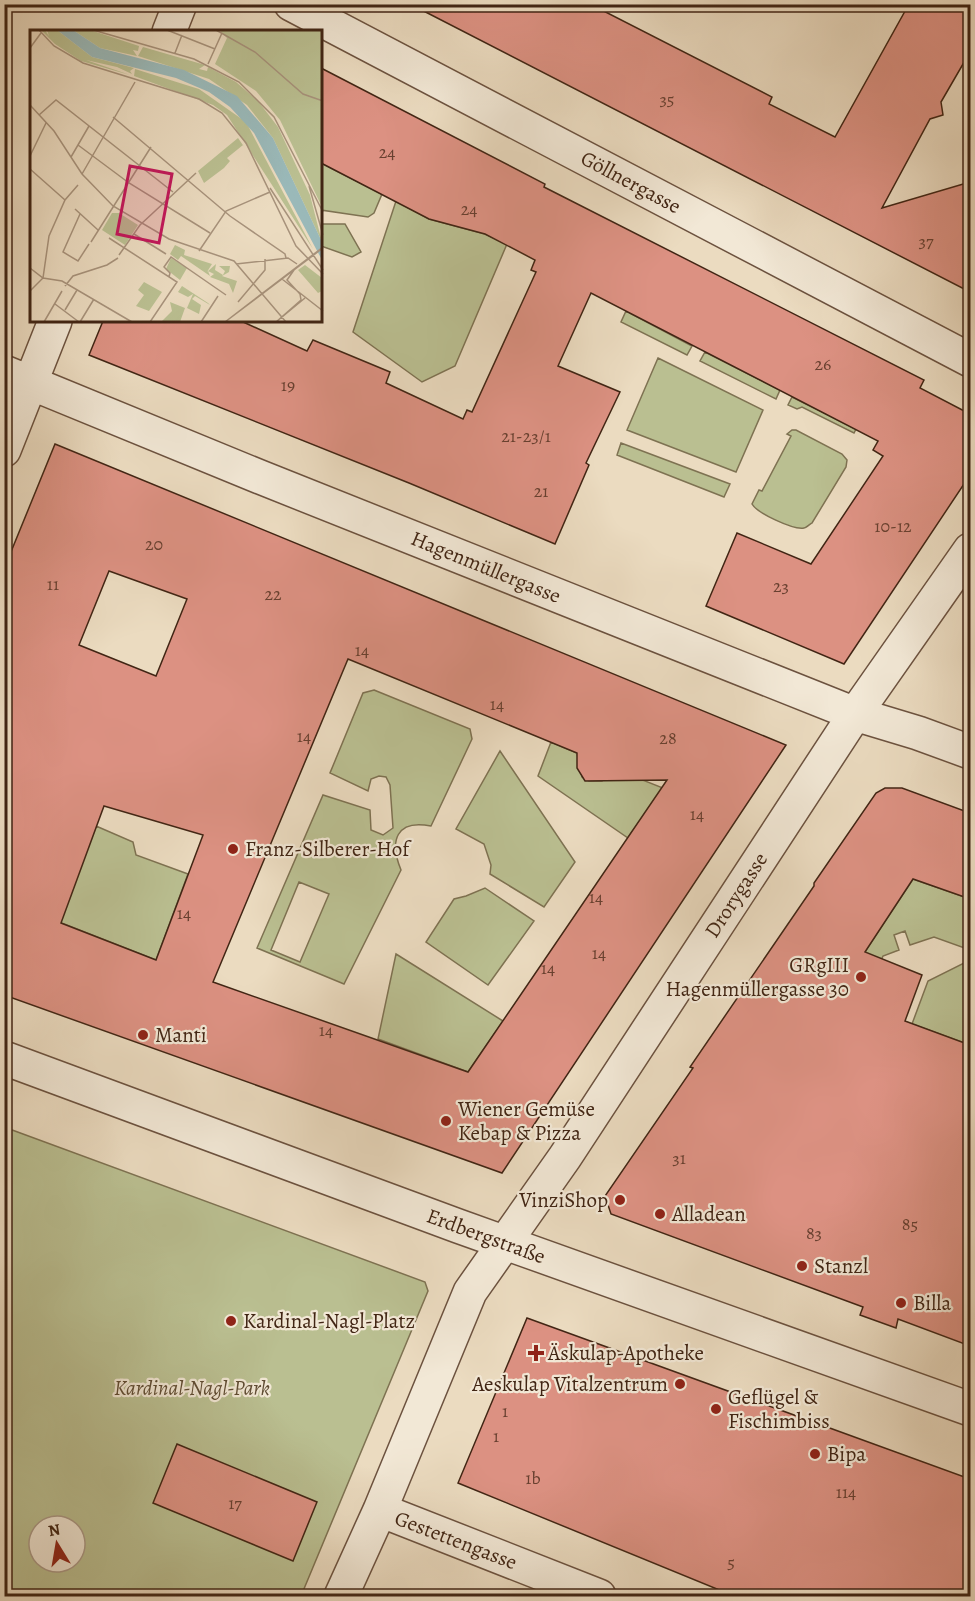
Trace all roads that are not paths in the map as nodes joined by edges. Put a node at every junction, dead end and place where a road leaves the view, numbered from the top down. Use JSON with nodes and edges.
{"nodes":[{"id":1,"x":180,"y":4,"type":"edge"},
{"id":2,"x":291,"y":4,"type":"edge"},
{"id":3,"x":170,"y":30,"type":"edge"},
{"id":4,"x":55,"y":322,"type":"edge"},
{"id":5,"x":970,"y":360,"type":"edge"},
{"id":6,"x":18,"y":378,"type":"edge"},
{"id":7,"x":4,"y":450,"type":"edge"},
{"id":8,"x":970,"y":550,"type":"edge"},
{"id":9,"x":855,"y":714,"type":"junction"},
{"id":10,"x":970,"y":752,"type":"edge"},
{"id":11,"x":4,"y":1058,"type":"edge"},
{"id":12,"x":504,"y":1242,"type":"junction"},
{"id":13,"x":970,"y":1409,"type":"edge"},
{"id":14,"x":380,"y":1510,"type":"junction"},
{"id":15,"x":341,"y":1596,"type":"edge"},
{"id":16,"x":599,"y":1596,"type":"edge"}],
"edges":[{"from":1,"to":3,"type":"street"},
{"from":2,"to":5,"type":"street","name":"Göllnergasse"},
{"from":4,"to":6,"type":"street"},
{"from":6,"to":7,"type":"street"},
{"from":6,"to":9,"type":"street","name":"Hagenmüllergasse"},
{"from":8,"to":9,"type":"street","name":"Drorygasse"},
{"from":9,"to":10,"type":"street","name":"Hagenmüllergasse"},
{"from":9,"to":12,"type":"street","name":"Drorygasse"},
{"from":11,"to":12,"type":"street","name":"Erdbergstraße"},
{"from":12,"to":13,"type":"street","name":"Erdbergstraße"},
{"from":12,"to":14,"type":"street"},
{"from":14,"to":15,"type":"street"},
{"from":14,"to":16,"type":"street","name":"Gestettengasse"}]}
